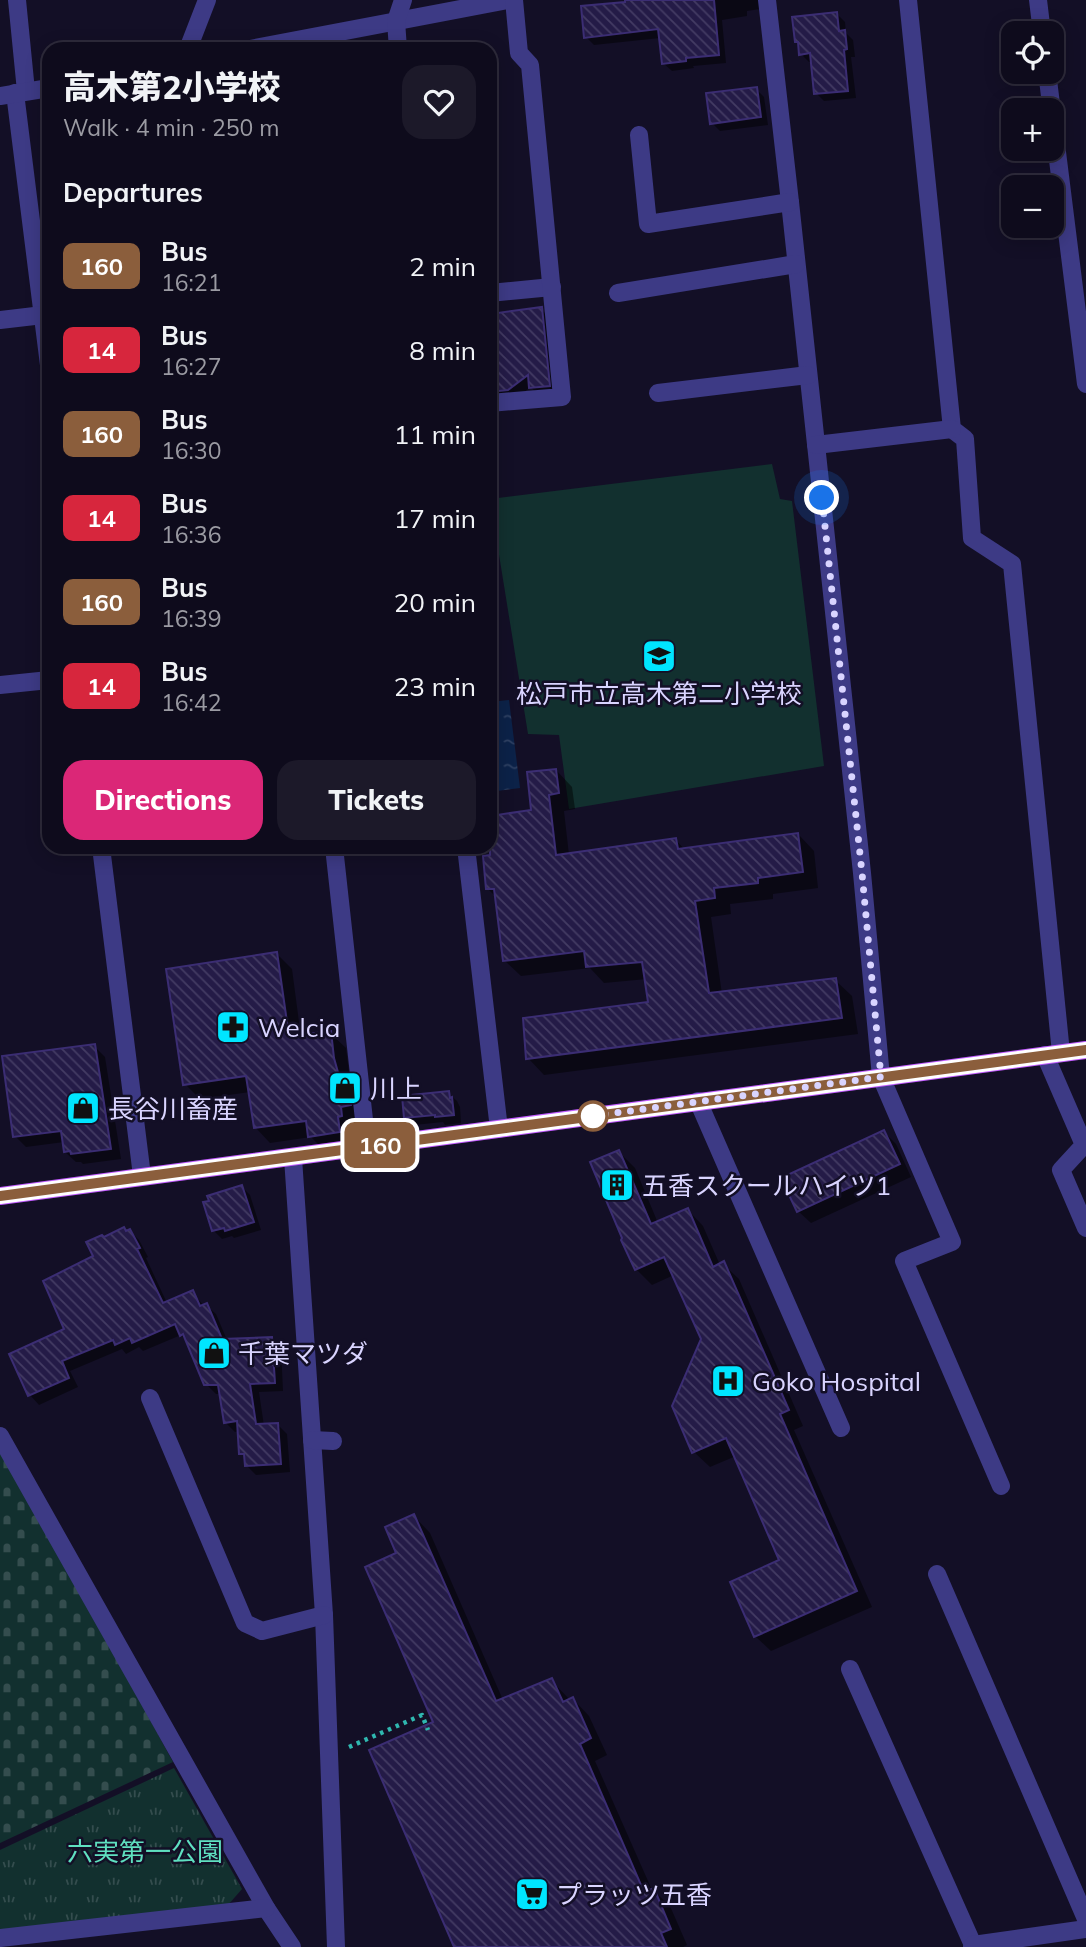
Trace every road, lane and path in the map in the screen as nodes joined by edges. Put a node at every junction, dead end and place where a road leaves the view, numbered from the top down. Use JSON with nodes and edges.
{"nodes":[{"id":1,"x":17,"y":0,"type":"edge"},
{"id":2,"x":207,"y":0,"type":"edge"},
{"id":3,"x":403,"y":0,"type":"edge"},
{"id":4,"x":508,"y":0,"type":"edge"},
{"id":5,"x":514,"y":0,"type":"edge"},
{"id":6,"x":766,"y":0,"type":"edge"},
{"id":7,"x":908,"y":0,"type":"edge"},
{"id":8,"x":1038,"y":0,"type":"edge"},
{"id":9,"x":396,"y":21,"type":"junction"},
{"id":10,"x":1041,"y":21,"type":"edge"},
{"id":11,"x":191,"y":42,"type":"edge"},
{"id":12,"x":286,"y":42,"type":"edge"},
{"id":13,"x":398,"y":42,"type":"edge"},
{"id":14,"x":1049,"y":84,"type":"edge"},
{"id":15,"x":42,"y":89,"type":"edge"},
{"id":16,"x":14,"y":93,"type":"edge"},
{"id":17,"x":639,"y":135,"type":"dead end"},
{"id":18,"x":790,"y":202,"type":"junction"},
{"id":19,"x":1078,"y":251,"type":"edge"},
{"id":20,"x":796,"y":264,"type":"junction"},
{"id":21,"x":552,"y":287,"type":"junction"},
{"id":22,"x":497,"y":292,"type":"edge"},
{"id":23,"x":618,"y":293,"type":"dead end"},
{"id":24,"x":42,"y":308,"type":"edge"},
{"id":25,"x":42,"y":316,"type":"edge"},
{"id":26,"x":0,"y":320,"type":"edge"},
{"id":27,"x":808,"y":375,"type":"junction"},
{"id":28,"x":1086,"y":384,"type":"edge"},
{"id":29,"x":658,"y":393,"type":"dead end"},
{"id":30,"x":497,"y":402,"type":"edge"},
{"id":31,"x":952,"y":429,"type":"junction"},
{"id":32,"x":816,"y":445,"type":"junction"},
{"id":33,"x":42,"y":681,"type":"edge"},
{"id":34,"x":0,"y":685,"type":"edge"},
{"id":35,"x":102,"y":854,"type":"edge"},
{"id":36,"x":335,"y":854,"type":"edge"},
{"id":37,"x":467,"y":854,"type":"edge"},
{"id":38,"x":1086,"y":1050,"type":"edge"},
{"id":39,"x":1053,"y":1054,"type":"junction"},
{"id":40,"x":881,"y":1077,"type":"junction"},
{"id":41,"x":698,"y":1101,"type":"junction"},
{"id":42,"x":499,"y":1129,"type":"junction"},
{"id":43,"x":1083,"y":1136,"type":"edge"},
{"id":44,"x":367,"y":1147,"type":"junction"},
{"id":45,"x":293,"y":1158,"type":"junction"},
{"id":46,"x":142,"y":1176,"type":"junction"},
{"id":47,"x":0,"y":1196,"type":"edge"},
{"id":48,"x":1086,"y":1228,"type":"edge"},
{"id":49,"x":149,"y":1398,"type":"dead end"},
{"id":50,"x":841,"y":1428,"type":"dead end"},
{"id":51,"x":0,"y":1436,"type":"edge"},
{"id":52,"x":312,"y":1440,"type":"junction"},
{"id":53,"x":333,"y":1441,"type":"dead end"},
{"id":54,"x":1001,"y":1486,"type":"dead end"},
{"id":55,"x":937,"y":1574,"type":"dead end"},
{"id":56,"x":324,"y":1615,"type":"junction"},
{"id":57,"x":850,"y":1669,"type":"dead end"},
{"id":58,"x":428,"y":1730,"type":"dead end"},
{"id":59,"x":348,"y":1747,"type":"dead end"},
{"id":60,"x":266,"y":1908,"type":"junction"},
{"id":61,"x":1086,"y":1919,"type":"edge"},
{"id":62,"x":1086,"y":1929,"type":"edge"},
{"id":63,"x":0,"y":1938,"type":"edge"},
{"id":64,"x":973,"y":1946,"type":"edge"},
{"id":65,"x":292,"y":1947,"type":"edge"},
{"id":66,"x":336,"y":1947,"type":"edge"}],
"edges":[{"from":1,"to":16,"type":"street"},
{"from":2,"to":11,"type":"street"},
{"from":3,"to":9,"type":"street"},
{"from":4,"to":9,"type":"street"},
{"from":5,"to":21,"type":"street"},
{"from":6,"to":18,"type":"street"},
{"from":7,"to":31,"type":"street"},
{"from":8,"to":10,"type":"street"},
{"from":9,"to":12,"type":"street"},
{"from":9,"to":13,"type":"street"},
{"from":14,"to":19,"type":"street"},
{"from":15,"to":16,"type":"street"},
{"from":16,"to":24,"type":"street"},
{"from":17,"to":18,"type":"street"},
{"from":18,"to":20,"type":"street"},
{"from":19,"to":28,"type":"street"},
{"from":20,"to":23,"type":"street"},
{"from":20,"to":27,"type":"street"},
{"from":21,"to":22,"type":"street"},
{"from":21,"to":30,"type":"street"},
{"from":25,"to":26,"type":"street"},
{"from":27,"to":29,"type":"street"},
{"from":27,"to":32,"type":"street"},
{"from":31,"to":32,"type":"street"},
{"from":31,"to":39,"type":"street"},
{"from":32,"to":40,"type":"street"},
{"from":33,"to":34,"type":"street"},
{"from":35,"to":46,"type":"street"},
{"from":36,"to":44,"type":"street"},
{"from":37,"to":42,"type":"street"},
{"from":38,"to":39,"type":"main road"},
{"from":39,"to":40,"type":"main road"},
{"from":39,"to":43,"type":"street"},
{"from":40,"to":41,"type":"main road"},
{"from":40,"to":54,"type":"street"},
{"from":41,"to":42,"type":"main road"},
{"from":41,"to":50,"type":"street"},
{"from":42,"to":44,"type":"main road"},
{"from":43,"to":48,"type":"street"},
{"from":44,"to":45,"type":"main road"},
{"from":45,"to":46,"type":"main road"},
{"from":45,"to":52,"type":"street"},
{"from":46,"to":47,"type":"main road"},
{"from":49,"to":56,"type":"street"},
{"from":51,"to":60,"type":"street"},
{"from":52,"to":53,"type":"street"},
{"from":52,"to":56,"type":"street"},
{"from":55,"to":61,"type":"street"},
{"from":56,"to":66,"type":"street"},
{"from":57,"to":64,"type":"street"},
{"from":58,"to":59,"type":"path"},
{"from":60,"to":63,"type":"street"},
{"from":60,"to":65,"type":"street"},
{"from":62,"to":64,"type":"street"}]}
